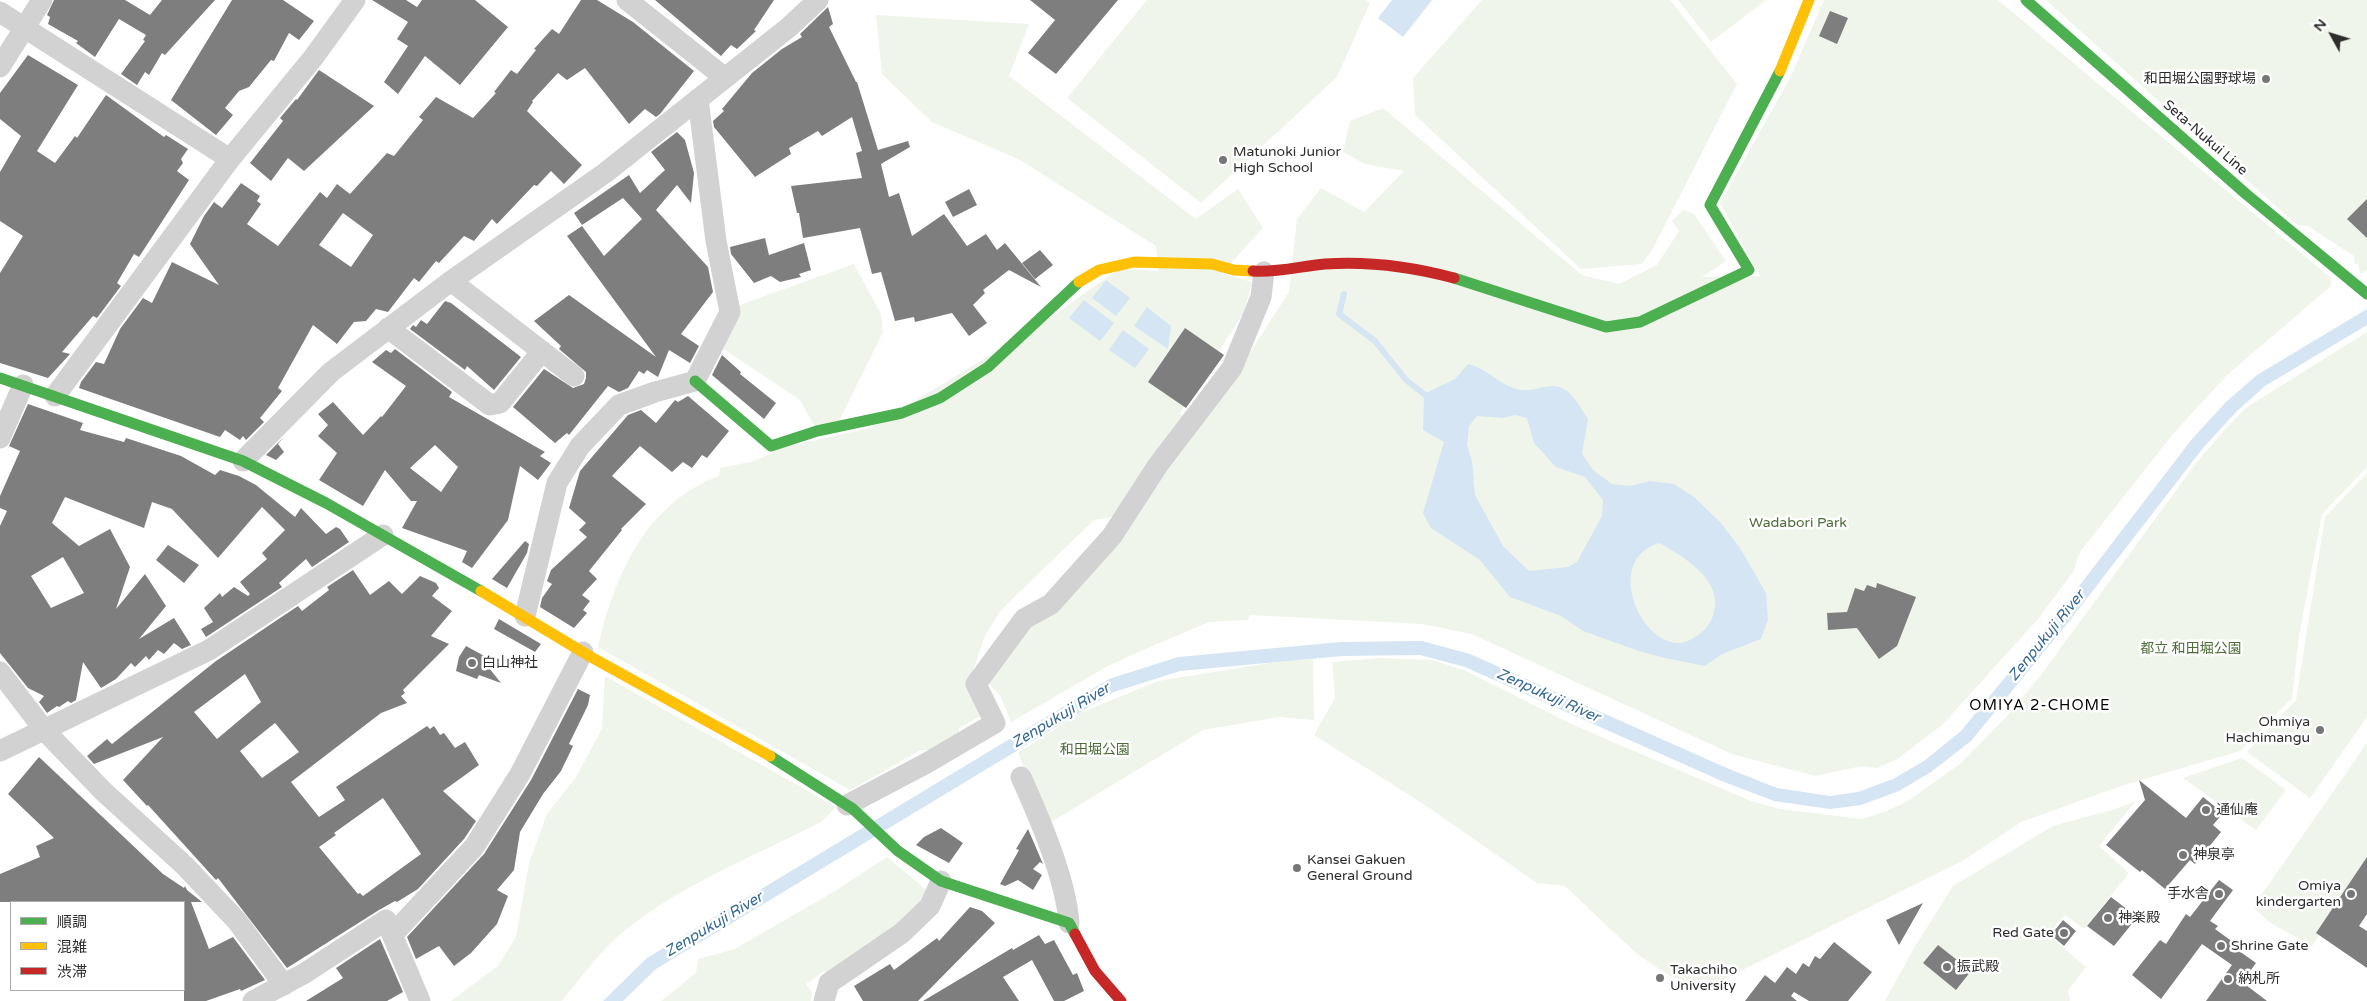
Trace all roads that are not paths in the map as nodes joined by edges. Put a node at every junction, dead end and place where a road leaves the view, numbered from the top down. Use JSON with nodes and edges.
{"nodes":[{"id":1,"x":42,"y":0,"type":"edge"},
{"id":2,"x":355,"y":0,"type":"edge"},
{"id":3,"x":627,"y":0,"type":"edge"},
{"id":4,"x":818,"y":0,"type":"edge"},
{"id":5,"x":1809,"y":0,"type":"edge"},
{"id":6,"x":2026,"y":0,"type":"edge"},
{"id":7,"x":0,"y":12,"type":"edge"},
{"id":8,"x":26,"y":27,"type":"junction"},
{"id":9,"x":0,"y":67,"type":"edge"},
{"id":10,"x":725,"y":78,"type":"junction"},
{"id":11,"x":698,"y":100,"type":"junction"},
{"id":12,"x":230,"y":159,"type":"junction"},
{"id":13,"x":1264,"y":272,"type":"junction"},
{"id":14,"x":450,"y":281,"type":"junction"},
{"id":15,"x":2364,"y":292,"type":"edge"},
{"id":16,"x":388,"y":328,"type":"junction"},
{"id":17,"x":542,"y":351,"type":"junction"},
{"id":18,"x":574,"y":376,"type":"dead end"},
{"id":19,"x":0,"y":378,"type":"edge"},
{"id":20,"x":695,"y":381,"type":"junction"},
{"id":21,"x":23,"y":385,"type":"junction"},
{"id":22,"x":55,"y":396,"type":"junction"},
{"id":23,"x":0,"y":438,"type":"edge"},
{"id":24,"x":243,"y":461,"type":"junction"},
{"id":25,"x":383,"y":535,"type":"junction"},
{"id":26,"x":525,"y":616,"type":"junction"},
{"id":27,"x":582,"y":652,"type":"junction"},
{"id":28,"x":0,"y":672,"type":"edge"},
{"id":29,"x":45,"y":731,"type":"junction"},
{"id":30,"x":0,"y":752,"type":"edge"},
{"id":31,"x":1021,"y":776,"type":"dead end"},
{"id":32,"x":850,"y":807,"type":"junction"},
{"id":33,"x":941,"y":881,"type":"junction"},
{"id":34,"x":1069,"y":923,"type":"junction"},
{"id":35,"x":393,"y":934,"type":"junction"},
{"id":36,"x":284,"y":985,"type":"junction"},
{"id":37,"x":257,"y":1000,"type":"edge"},
{"id":38,"x":420,"y":1001,"type":"edge"},
{"id":39,"x":824,"y":1001,"type":"edge"},
{"id":40,"x":1121,"y":1001,"type":"edge"}],
"edges":[{"from":1,"to":8,"type":"street"},
{"from":2,"to":12,"type":"street"},
{"from":3,"to":10,"type":"street"},
{"from":4,"to":10,"type":"street"},
{"from":5,"to":13,"type":"street"},
{"from":6,"to":15,"type":"street","name":"Seta-Nukui Line"},
{"from":7,"to":8,"type":"street"},
{"from":8,"to":9,"type":"street"},
{"from":8,"to":12,"type":"street"},
{"from":10,"to":11,"type":"street"},
{"from":11,"to":14,"type":"street"},
{"from":11,"to":20,"type":"street"},
{"from":12,"to":22,"type":"street"},
{"from":13,"to":20,"type":"street"},
{"from":13,"to":32,"type":"street"},
{"from":14,"to":16,"type":"street"},
{"from":14,"to":17,"type":"street"},
{"from":16,"to":17,"type":"street"},
{"from":16,"to":24,"type":"street"},
{"from":17,"to":18,"type":"street"},
{"from":19,"to":21,"type":"street"},
{"from":20,"to":26,"type":"street"},
{"from":21,"to":22,"type":"street"},
{"from":21,"to":23,"type":"street"},
{"from":22,"to":24,"type":"street"},
{"from":24,"to":25,"type":"street"},
{"from":25,"to":26,"type":"street"},
{"from":25,"to":29,"type":"street"},
{"from":26,"to":27,"type":"street"},
{"from":27,"to":32,"type":"street"},
{"from":27,"to":35,"type":"street"},
{"from":28,"to":29,"type":"street"},
{"from":29,"to":30,"type":"street"},
{"from":29,"to":36,"type":"street"},
{"from":31,"to":34,"type":"street"},
{"from":32,"to":33,"type":"street"},
{"from":33,"to":34,"type":"street"},
{"from":33,"to":39,"type":"street"},
{"from":34,"to":40,"type":"street"},
{"from":35,"to":36,"type":"street"},
{"from":35,"to":38,"type":"street"},
{"from":36,"to":37,"type":"street"}]}
